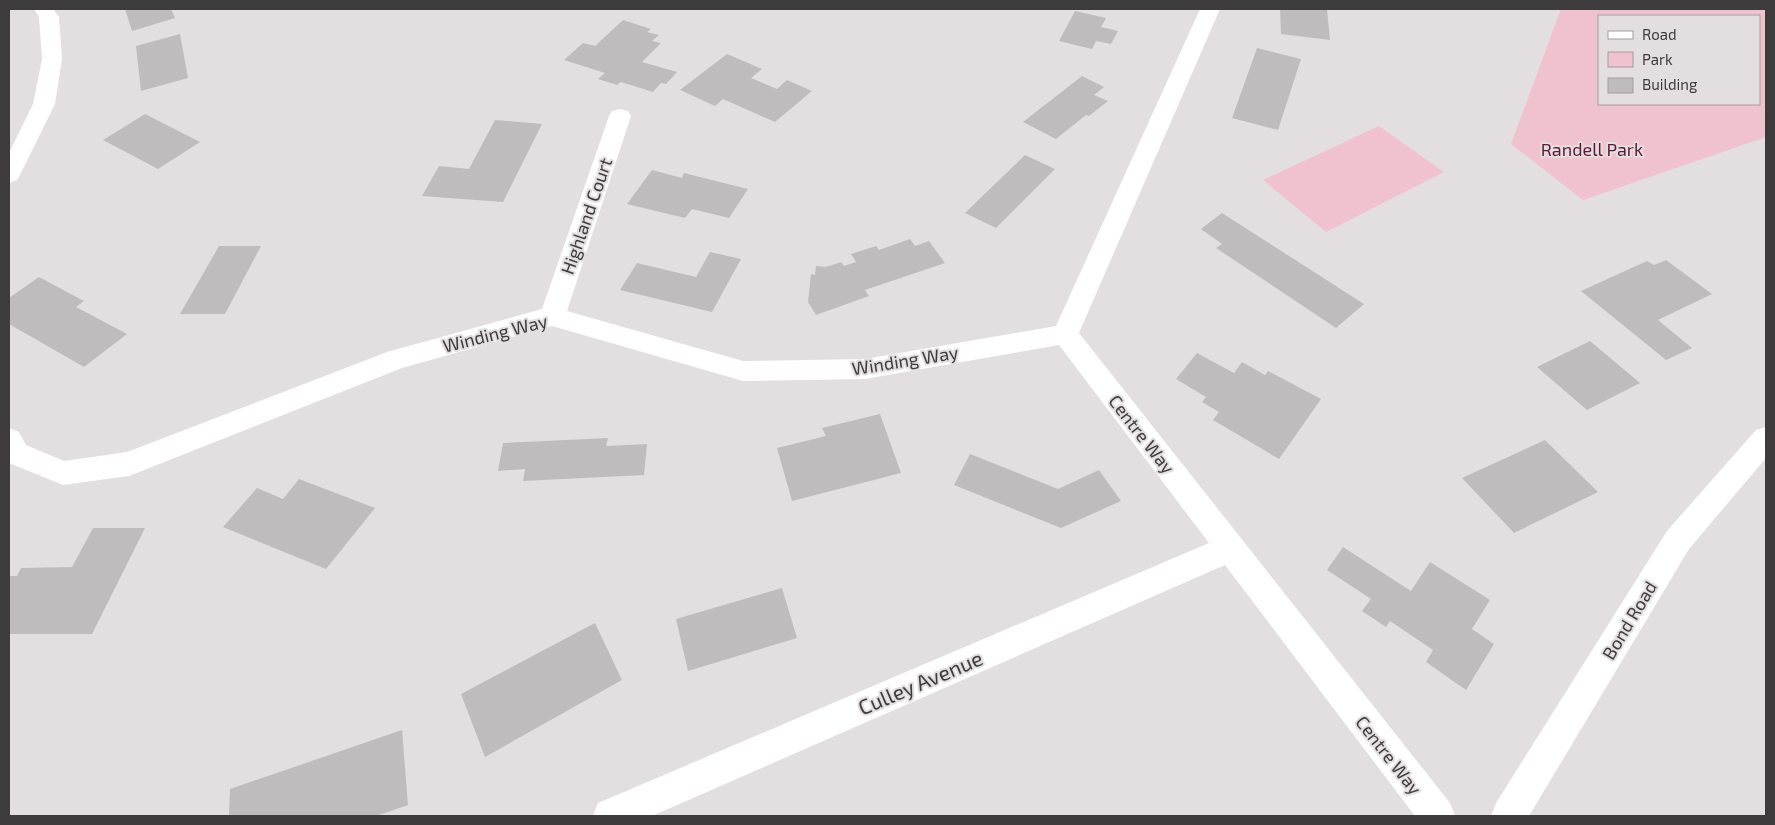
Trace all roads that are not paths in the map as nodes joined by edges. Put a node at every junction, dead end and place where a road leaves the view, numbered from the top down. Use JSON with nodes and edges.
{"nodes":[{"id":1,"x":44,"y":9,"type":"edge"},
{"id":2,"x":1210,"y":9,"type":"edge"},
{"id":3,"x":620,"y":116,"type":"dead end"},
{"id":4,"x":9,"y":176,"type":"edge"},
{"id":5,"x":552,"y":316,"type":"junction"},
{"id":6,"x":1065,"y":334,"type":"junction"},
{"id":7,"x":1766,"y":438,"type":"edge"},
{"id":8,"x":9,"y":440,"type":"edge"},
{"id":9,"x":1230,"y":548,"type":"junction"},
{"id":10,"x":611,"y":816,"type":"edge"},
{"id":11,"x":1437,"y":816,"type":"edge"},
{"id":12,"x":1509,"y":816,"type":"edge"}],
"edges":[{"from":1,"to":4,"type":"street"},
{"from":2,"to":6,"type":"street"},
{"from":3,"to":5,"type":"street","name":"Highland Court"},
{"from":5,"to":6,"type":"street","name":"Winding Way"},
{"from":5,"to":8,"type":"street","name":"Winding Way"},
{"from":6,"to":9,"type":"street","name":"Centre Way"},
{"from":7,"to":12,"type":"street","name":"Bond Road"},
{"from":9,"to":10,"type":"street","name":"Culley Avenue"},
{"from":9,"to":11,"type":"street","name":"Centre Way"}]}
